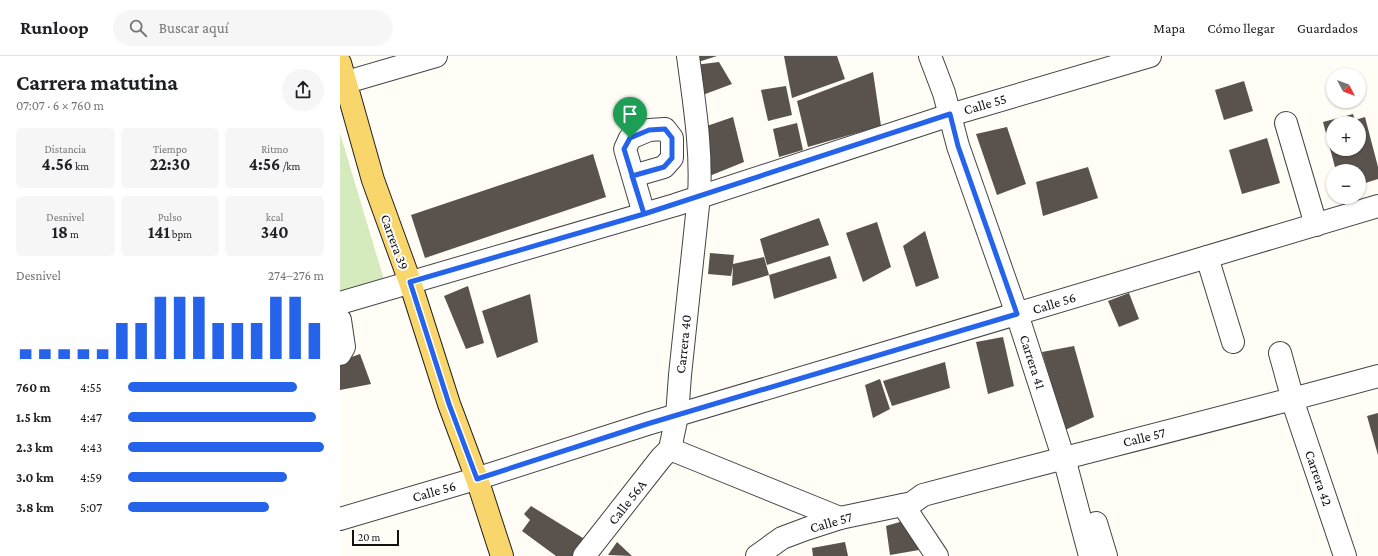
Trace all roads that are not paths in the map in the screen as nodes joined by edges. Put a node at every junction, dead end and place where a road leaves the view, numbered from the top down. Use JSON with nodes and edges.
{"nodes":[{"id":1,"x":436,"y":56,"type":"edge"},
{"id":2,"x":688,"y":56,"type":"edge"},
{"id":3,"x":930,"y":56,"type":"edge"},
{"id":4,"x":1150,"y":56,"type":"edge"},
{"id":5,"x":342,"y":76,"type":"edge"},
{"id":6,"x":950,"y":114,"type":"junction"},
{"id":7,"x":1286,"y":123,"type":"dead end"},
{"id":8,"x":632,"y":176,"type":"dead end"},
{"id":9,"x":699,"y":196,"type":"junction"},
{"id":10,"x":1378,"y":206,"type":"edge"},
{"id":11,"x":644,"y":214,"type":"junction"},
{"id":12,"x":1316,"y":225,"type":"junction"},
{"id":13,"x":1207,"y":257,"type":"junction"},
{"id":14,"x":410,"y":282,"type":"junction"},
{"id":15,"x":340,"y":302,"type":"edge"},
{"id":16,"x":1017,"y":314,"type":"junction"},
{"id":17,"x":341,"y":328,"type":"edge"},
{"id":18,"x":1233,"y":342,"type":"dead end"},
{"id":19,"x":1280,"y":353,"type":"dead end"},
{"id":20,"x":340,"y":354,"type":"edge"},
{"id":21,"x":1378,"y":376,"type":"edge"},
{"id":22,"x":1378,"y":390,"type":"edge"},
{"id":23,"x":1294,"y":405,"type":"junction"},
{"id":24,"x":676,"y":416,"type":"junction"},
{"id":25,"x":670,"y":449,"type":"junction"},
{"id":26,"x":1072,"y":462,"type":"junction"},
{"id":27,"x":477,"y":479,"type":"junction"},
{"id":28,"x":908,"y":504,"type":"junction"},
{"id":29,"x":840,"y":518,"type":"junction"},
{"id":30,"x":340,"y":519,"type":"edge"},
{"id":31,"x":502,"y":556,"type":"edge"},
{"id":32,"x":584,"y":556,"type":"edge"},
{"id":33,"x":757,"y":556,"type":"edge"},
{"id":34,"x":937,"y":556,"type":"edge"},
{"id":35,"x":1090,"y":556,"type":"edge"},
{"id":36,"x":1106,"y":556,"type":"edge"},
{"id":37,"x":1345,"y":556,"type":"edge"}],
"edges":[{"from":1,"to":5,"type":"street"},
{"from":2,"to":9,"type":"street","name":"Carrera 40"},
{"from":3,"to":6,"type":"street","name":"Carrera 41"},
{"from":4,"to":6,"type":"street","name":"Calle 55"},
{"from":5,"to":14,"type":"main road","name":"Carrera 39"},
{"from":6,"to":9,"type":"street","name":"Calle 55"},
{"from":6,"to":16,"type":"street","name":"Carrera 41"},
{"from":7,"to":12,"type":"street"},
{"from":8,"to":11,"type":"street"},
{"from":9,"to":11,"type":"street","name":"Calle 55"},
{"from":9,"to":24,"type":"street","name":"Carrera 40"},
{"from":10,"to":12,"type":"street","name":"Calle 56"},
{"from":11,"to":14,"type":"street","name":"Calle 55"},
{"from":12,"to":13,"type":"street","name":"Calle 56"},
{"from":13,"to":16,"type":"street","name":"Calle 56"},
{"from":13,"to":18,"type":"street"},
{"from":14,"to":15,"type":"street","name":"Calle 55"},
{"from":14,"to":27,"type":"main road","name":"Carrera 39"},
{"from":16,"to":24,"type":"street","name":"Calle 56"},
{"from":16,"to":26,"type":"street","name":"Carrera 41"},
{"from":17,"to":20,"type":"street"},
{"from":19,"to":23,"type":"street","name":"Carrera 42"},
{"from":21,"to":23,"type":"street","name":"Calle 57"},
{"from":22,"to":23,"type":"street","name":"Calle 57"},
{"from":23,"to":26,"type":"street","name":"Calle 57"},
{"from":23,"to":37,"type":"street","name":"Carrera 42"},
{"from":24,"to":25,"type":"street","name":"Carrera 40"},
{"from":24,"to":27,"type":"street","name":"Calle 56"},
{"from":25,"to":29,"type":"street"},
{"from":25,"to":32,"type":"street","name":"Calle 56A"},
{"from":26,"to":28,"type":"street","name":"Calle 57"},
{"from":26,"to":35,"type":"street","name":"Carrera 41"},
{"from":26,"to":36,"type":"street","name":"Carrera 41"},
{"from":27,"to":30,"type":"street","name":"Calle 56"},
{"from":27,"to":31,"type":"main road","name":"Carrera 39"},
{"from":28,"to":29,"type":"street","name":"Calle 57"},
{"from":28,"to":34,"type":"street"},
{"from":29,"to":33,"type":"street","name":"Calle 57"}]}
